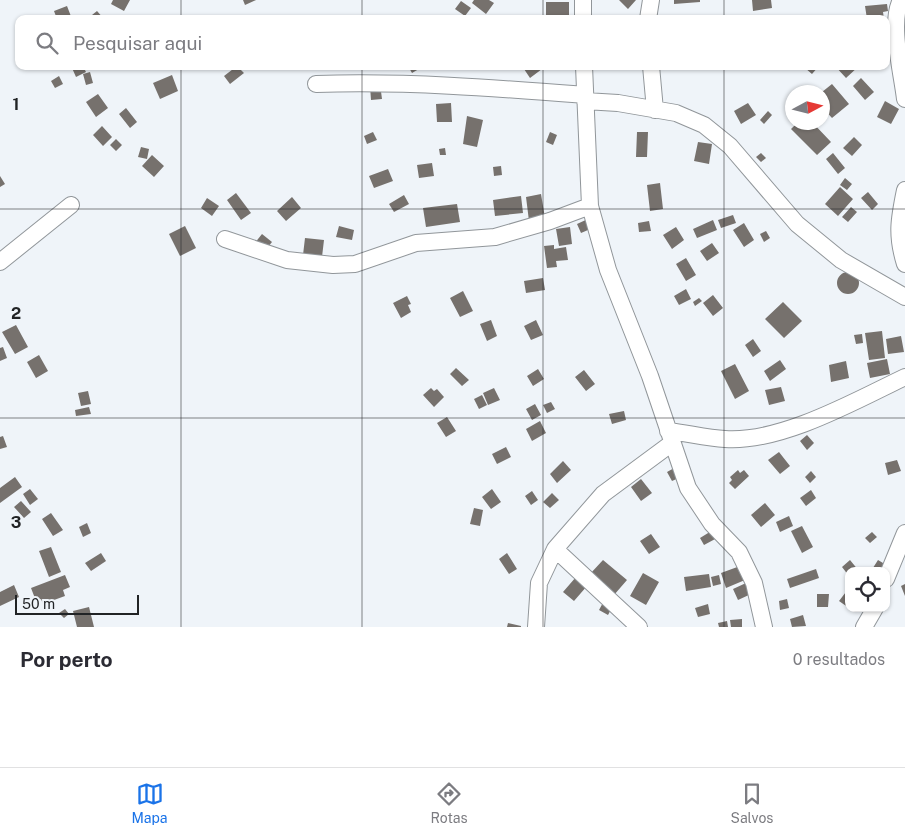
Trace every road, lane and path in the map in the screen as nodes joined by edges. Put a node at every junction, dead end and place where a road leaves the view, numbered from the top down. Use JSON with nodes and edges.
{"nodes":[{"id":1,"x":583,"y":0,"type":"edge"},
{"id":2,"x":651,"y":0,"type":"edge"},
{"id":3,"x":901,"y":0,"type":"edge"},
{"id":4,"x":583,"y":15,"type":"edge"},
{"id":5,"x":649,"y":15,"type":"edge"},
{"id":6,"x":584,"y":70,"type":"edge"},
{"id":7,"x":651,"y":70,"type":"edge"},
{"id":8,"x":316,"y":84,"type":"dead end"},
{"id":9,"x":585,"y":98,"type":"junction"},
{"id":10,"x":905,"y":99,"type":"edge"},
{"id":11,"x":655,"y":110,"type":"junction"},
{"id":12,"x":905,"y":190,"type":"edge"},
{"id":13,"x":71,"y":205,"type":"dead end"},
{"id":14,"x":590,"y":206,"type":"junction"},
{"id":15,"x":225,"y":239,"type":"dead end"},
{"id":16,"x":904,"y":255,"type":"edge"},
{"id":17,"x":0,"y":262,"type":"edge"},
{"id":18,"x":905,"y":297,"type":"edge"},
{"id":19,"x":905,"y":377,"type":"edge"},
{"id":20,"x":670,"y":437,"type":"junction"},
{"id":21,"x":905,"y":533,"type":"edge"},
{"id":22,"x":555,"y":549,"type":"junction"},
{"id":23,"x":890,"y":569,"type":"edge"},
{"id":24,"x":872,"y":612,"type":"edge"},
{"id":25,"x":536,"y":627,"type":"edge"},
{"id":26,"x":639,"y":627,"type":"edge"},
{"id":27,"x":764,"y":627,"type":"edge"},
{"id":28,"x":864,"y":627,"type":"edge"}],
"edges":[{"from":1,"to":4,"type":"street"},
{"from":2,"to":5,"type":"street"},
{"from":3,"to":10,"type":"street"},
{"from":6,"to":9,"type":"street"},
{"from":7,"to":11,"type":"street"},
{"from":8,"to":9,"type":"street"},
{"from":9,"to":11,"type":"street"},
{"from":9,"to":14,"type":"street"},
{"from":11,"to":18,"type":"street"},
{"from":12,"to":16,"type":"street"},
{"from":13,"to":17,"type":"street"},
{"from":14,"to":15,"type":"street"},
{"from":14,"to":20,"type":"street"},
{"from":19,"to":20,"type":"street"},
{"from":20,"to":22,"type":"street"},
{"from":20,"to":27,"type":"street"},
{"from":21,"to":23,"type":"street"},
{"from":22,"to":25,"type":"street"},
{"from":22,"to":26,"type":"street"},
{"from":24,"to":28,"type":"street"}]}
